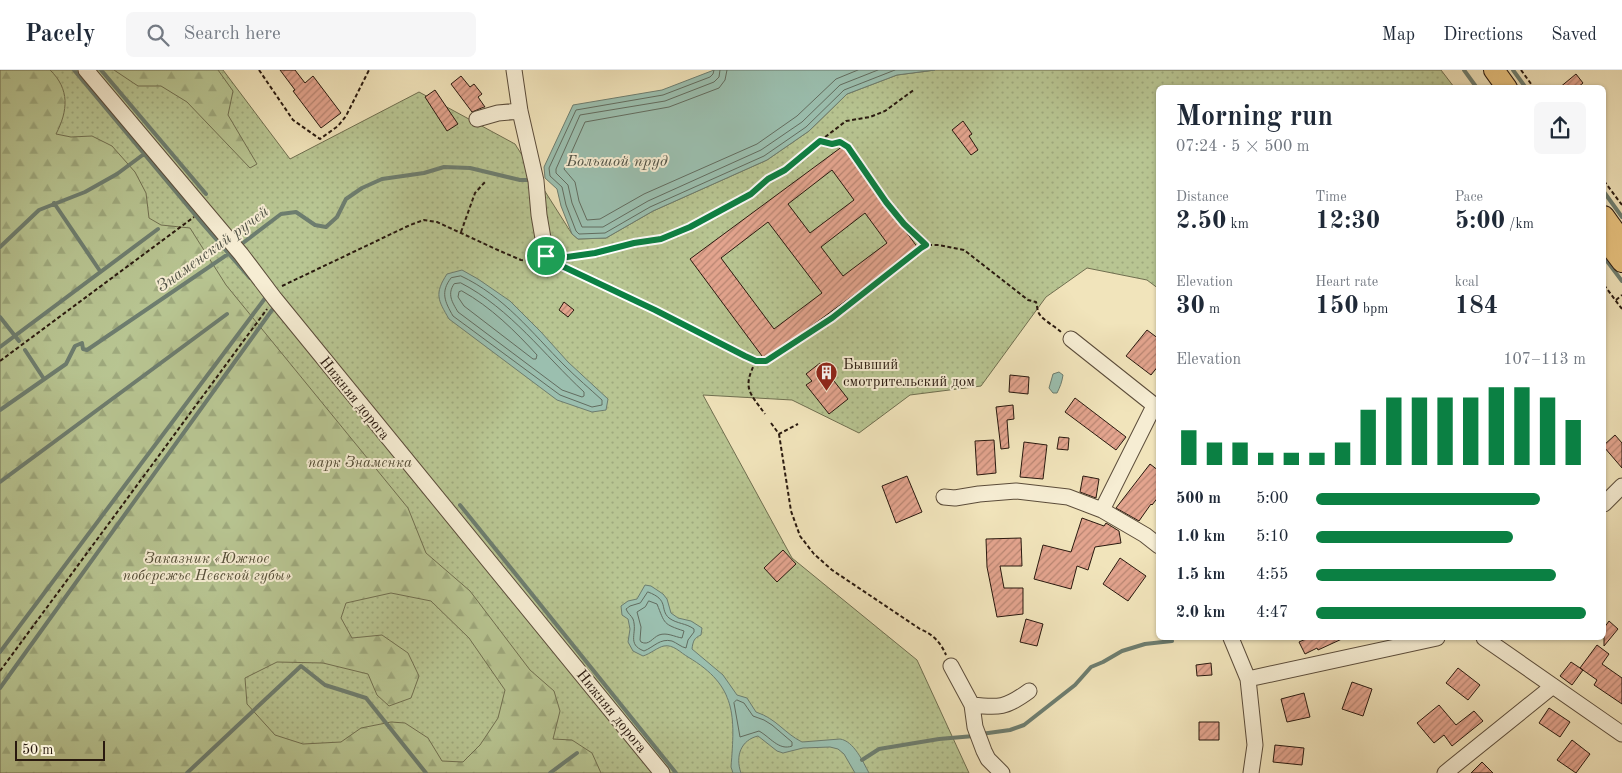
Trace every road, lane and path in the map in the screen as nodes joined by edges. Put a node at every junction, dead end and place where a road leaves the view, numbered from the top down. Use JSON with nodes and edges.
{"nodes":[{"id":1,"x":86,"y":70,"type":"edge"},
{"id":2,"x":259,"y":70,"type":"edge"},
{"id":3,"x":369,"y":70,"type":"edge"},
{"id":4,"x":514,"y":70,"type":"edge"},
{"id":5,"x":1478,"y":70,"type":"edge"},
{"id":6,"x":1494,"y":70,"type":"edge"},
{"id":7,"x":1521,"y":70,"type":"edge"},
{"id":8,"x":1490,"y":85,"type":"edge"},
{"id":9,"x":1506,"y":85,"type":"edge"},
{"id":10,"x":1532,"y":85,"type":"edge"},
{"id":11,"x":915,"y":89,"type":"dead end"},
{"id":12,"x":520,"y":111,"type":"junction"},
{"id":13,"x":477,"y":119,"type":"dead end"},
{"id":14,"x":820,"y":141,"type":"junction"},
{"id":15,"x":486,"y":182,"type":"dead end"},
{"id":16,"x":1606,"y":184,"type":"edge"},
{"id":17,"x":1622,"y":205,"type":"edge"},
{"id":18,"x":204,"y":210,"type":"junction"},
{"id":19,"x":1606,"y":219,"type":"edge"},
{"id":20,"x":461,"y":232,"type":"junction"},
{"id":21,"x":1622,"y":240,"type":"edge"},
{"id":22,"x":1606,"y":241,"type":"edge"},
{"id":23,"x":926,"y":245,"type":"junction"},
{"id":24,"x":546,"y":256,"type":"junction"},
{"id":25,"x":1622,"y":262,"type":"edge"},
{"id":26,"x":1606,"y":288,"type":"edge"},
{"id":27,"x":1622,"y":295,"type":"edge"},
{"id":28,"x":272,"y":296,"type":"junction"},
{"id":29,"x":1615,"y":300,"type":"junction"},
{"id":30,"x":1622,"y":309,"type":"edge"},
{"id":31,"x":1070,"y":339,"type":"joint"},
{"id":32,"x":0,"y":361,"type":"edge"},
{"id":33,"x":756,"y":361,"type":"junction"},
{"id":34,"x":1156,"y":406,"type":"edge"},
{"id":35,"x":1156,"y":409,"type":"edge"},
{"id":36,"x":765,"y":414,"type":"dead end"},
{"id":37,"x":771,"y":424,"type":"dead end"},
{"id":38,"x":798,"y":424,"type":"dead end"},
{"id":39,"x":778,"y":434,"type":"junction"},
{"id":40,"x":1622,"y":486,"type":"edge"},
{"id":41,"x":944,"y":497,"type":"dead end"},
{"id":42,"x":1606,"y":502,"type":"edge"},
{"id":43,"x":1102,"y":510,"type":"junction"},
{"id":44,"x":1156,"y":544,"type":"edge"},
{"id":45,"x":1232,"y":640,"type":"edge"},
{"id":46,"x":1429,"y":640,"type":"edge"},
{"id":47,"x":1487,"y":640,"type":"edge"},
{"id":48,"x":951,"y":666,"type":"joint"},
{"id":49,"x":0,"y":671,"type":"edge"},
{"id":50,"x":1248,"y":679,"type":"junction"},
{"id":51,"x":1553,"y":686,"type":"junction"},
{"id":52,"x":1029,"y":691,"type":"dead end"},
{"id":53,"x":972,"y":705,"type":"junction"},
{"id":54,"x":1622,"y":734,"type":"edge"},
{"id":55,"x":662,"y":773,"type":"edge"},
{"id":56,"x":1002,"y":773,"type":"edge"},
{"id":57,"x":1252,"y":773,"type":"edge"},
{"id":58,"x":1445,"y":773,"type":"edge"}],
"edges":[{"from":1,"to":18,"type":"street","name":"Нижняя дорога"},
{"from":2,"to":3,"type":"path"},
{"from":4,"to":12,"type":"street"},
{"from":5,"to":8,"type":"main road"},
{"from":6,"to":9,"type":"main road"},
{"from":7,"to":10,"type":"path"},
{"from":11,"to":14,"type":"path"},
{"from":12,"to":13,"type":"street"},
{"from":12,"to":24,"type":"street"},
{"from":14,"to":23,"type":"path"},
{"from":14,"to":24,"type":"path"},
{"from":15,"to":20,"type":"path"},
{"from":16,"to":17,"type":"path"},
{"from":18,"to":28,"type":"street","name":"Нижняя дорога"},
{"from":18,"to":32,"type":"path"},
{"from":19,"to":21,"type":"main road"},
{"from":20,"to":24,"type":"path"},
{"from":20,"to":28,"type":"path"},
{"from":22,"to":25,"type":"main road"},
{"from":23,"to":31,"type":"path"},
{"from":23,"to":33,"type":"path"},
{"from":24,"to":33,"type":"path"},
{"from":26,"to":29,"type":"path"},
{"from":27,"to":29,"type":"path"},
{"from":28,"to":49,"type":"path"},
{"from":28,"to":55,"type":"street","name":"Нижняя дорога"},
{"from":29,"to":30,"type":"path"},
{"from":31,"to":34,"type":"street"},
{"from":33,"to":36,"type":"path"},
{"from":35,"to":43,"type":"street"},
{"from":37,"to":39,"type":"path"},
{"from":38,"to":39,"type":"path"},
{"from":39,"to":48,"type":"path"},
{"from":40,"to":42,"type":"street"},
{"from":41,"to":43,"type":"street"},
{"from":43,"to":44,"type":"street"},
{"from":45,"to":50,"type":"street"},
{"from":46,"to":50,"type":"street"},
{"from":47,"to":51,"type":"street"},
{"from":48,"to":53,"type":"street"},
{"from":50,"to":57,"type":"street"},
{"from":51,"to":54,"type":"street"},
{"from":51,"to":58,"type":"street"},
{"from":52,"to":53,"type":"street"},
{"from":53,"to":56,"type":"street"}]}
